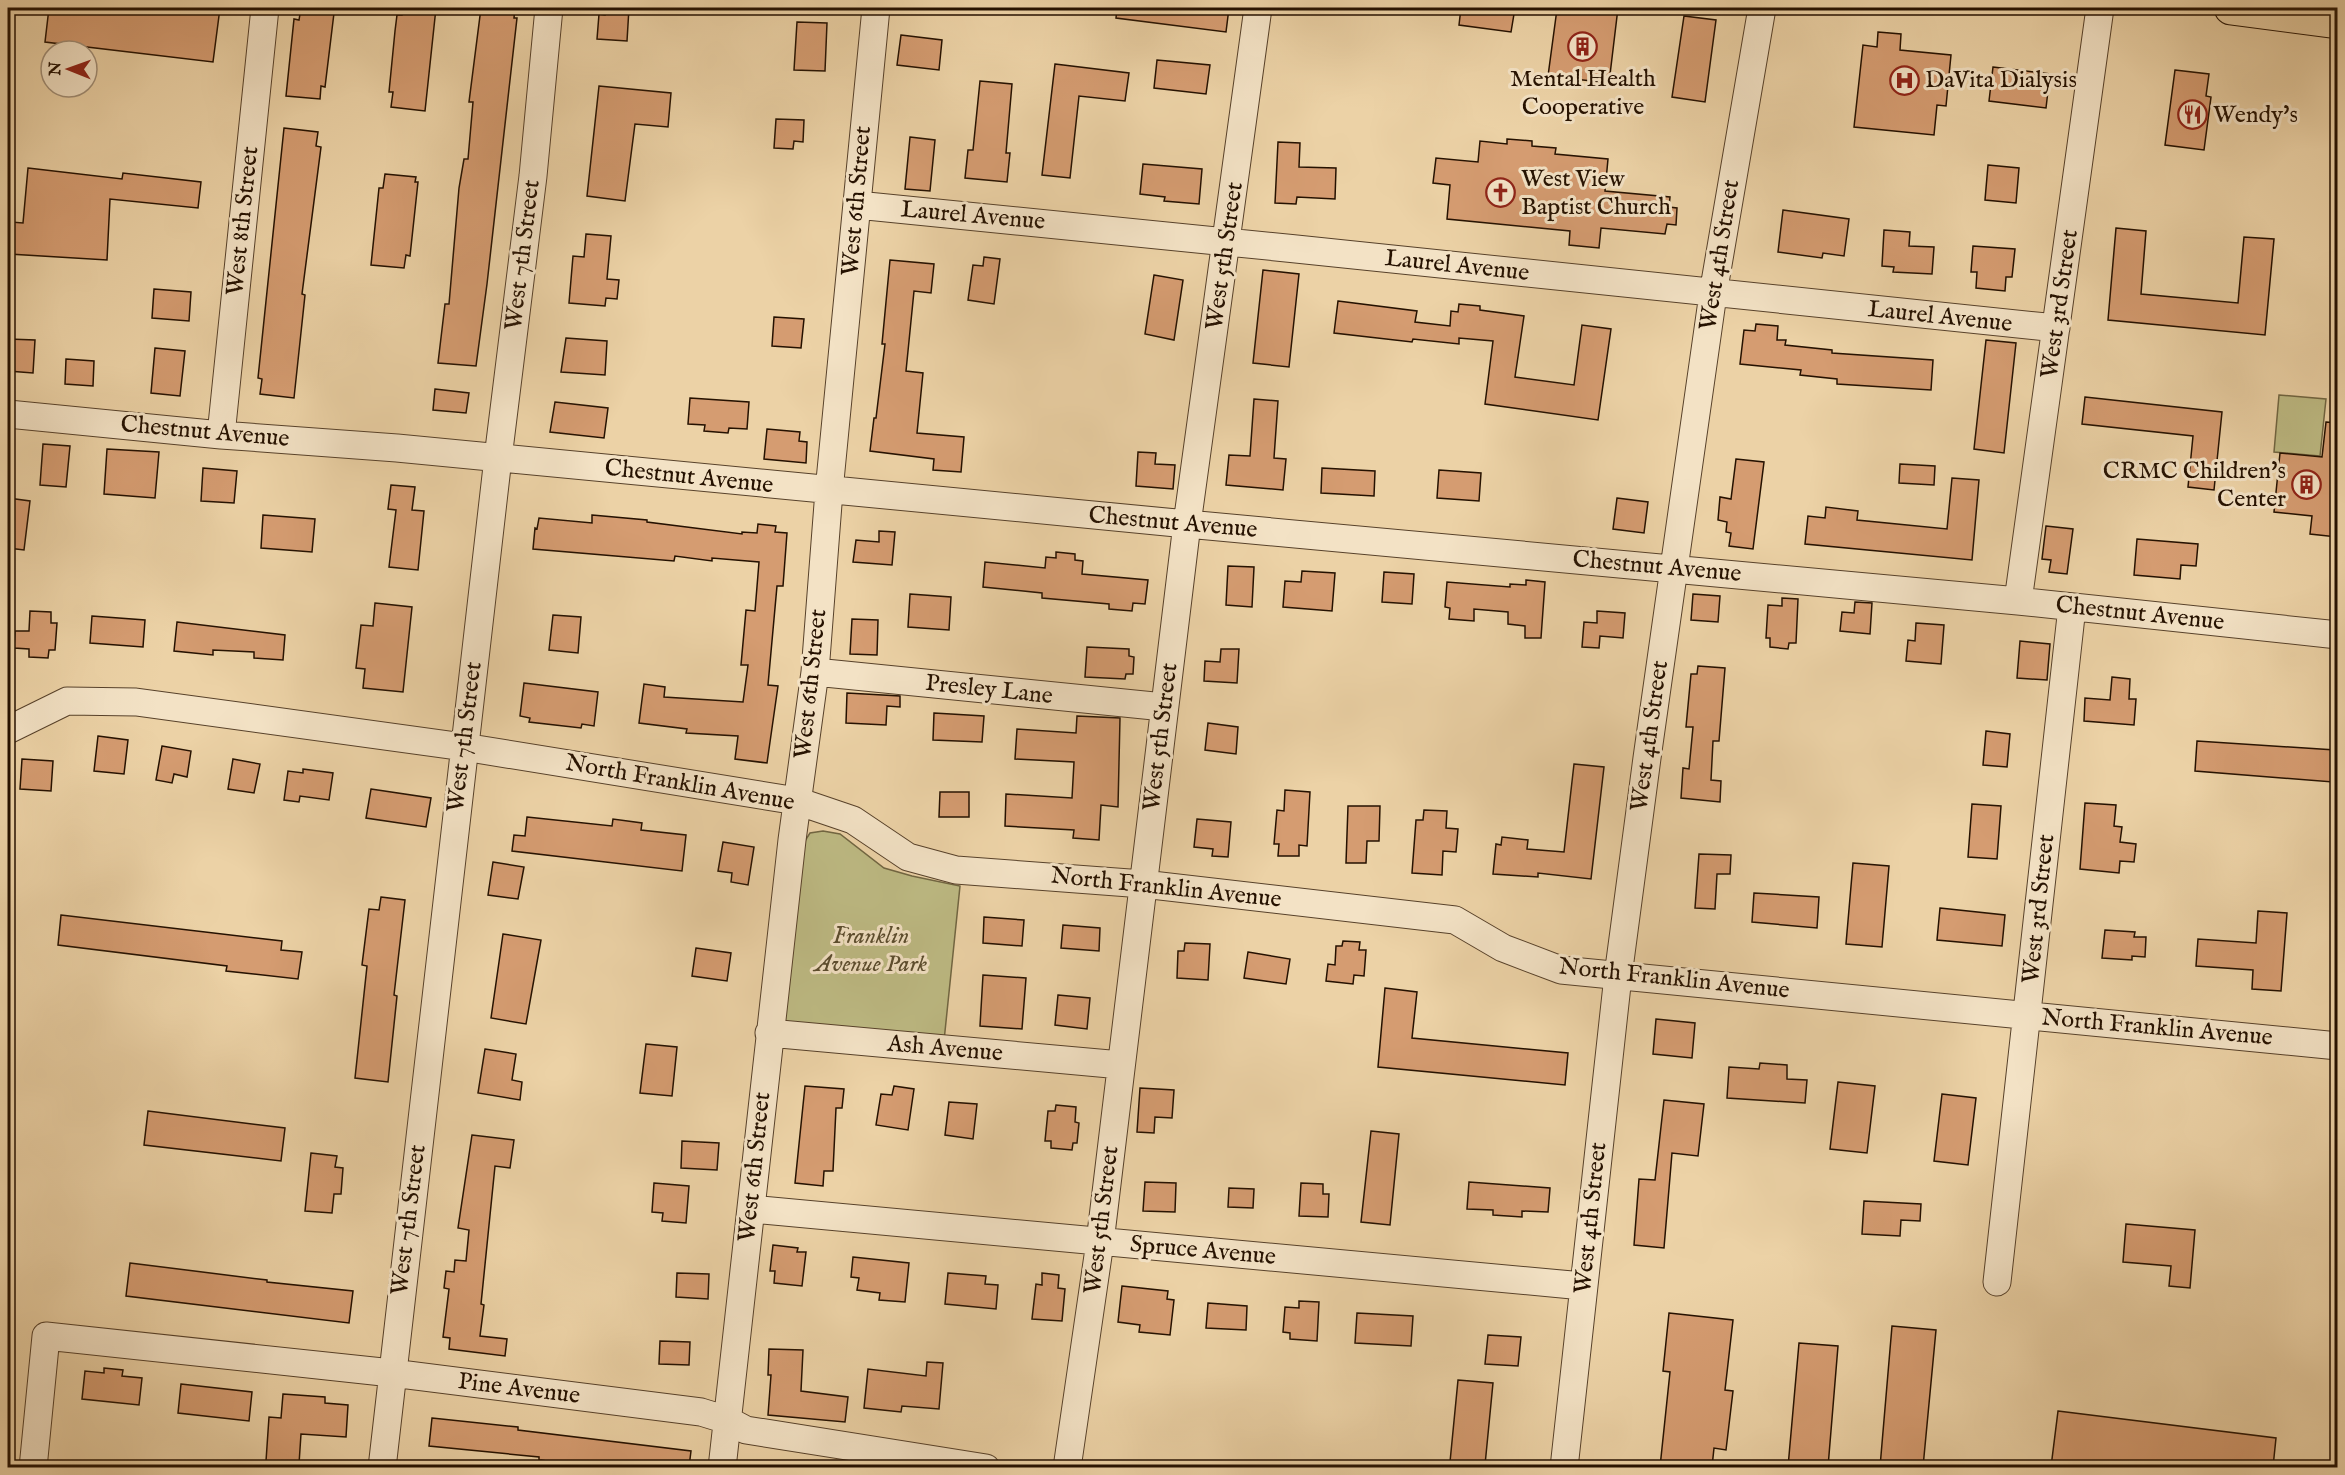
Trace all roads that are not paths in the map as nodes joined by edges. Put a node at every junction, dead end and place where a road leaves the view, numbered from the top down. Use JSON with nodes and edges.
{"nodes":[{"id":1,"x":265,"y":8,"type":"edge"},
{"id":2,"x":549,"y":8,"type":"edge"},
{"id":3,"x":876,"y":8,"type":"edge"},
{"id":4,"x":1258,"y":8,"type":"edge"},
{"id":5,"x":1762,"y":8,"type":"edge"},
{"id":6,"x":2100,"y":8,"type":"edge"},
{"id":7,"x":2231,"y":8,"type":"edge"},
{"id":8,"x":2337,"y":22,"type":"edge"},
{"id":9,"x":857,"y":205,"type":"junction"},
{"id":10,"x":1227,"y":241,"type":"junction"},
{"id":11,"x":1713,"y":294,"type":"junction"},
{"id":12,"x":2056,"y":328,"type":"junction"},
{"id":13,"x":8,"y":414,"type":"edge"},
{"id":14,"x":220,"y":435,"type":"junction"},
{"id":15,"x":498,"y":458,"type":"junction"},
{"id":16,"x":829,"y":491,"type":"junction"},
{"id":17,"x":1187,"y":524,"type":"junction"},
{"id":18,"x":1672,"y":569,"type":"junction"},
{"id":19,"x":2018,"y":601,"type":"junction"},
{"id":20,"x":2072,"y":607,"type":"junction"},
{"id":21,"x":2337,"y":635,"type":"edge"},
{"id":22,"x":814,"y":672,"type":"junction"},
{"id":23,"x":1164,"y":707,"type":"junction"},
{"id":24,"x":8,"y":730,"type":"edge"},
{"id":25,"x":464,"y":747,"type":"junction"},
{"id":26,"x":797,"y":801,"type":"junction"},
{"id":27,"x":1143,"y":884,"type":"junction"},
{"id":28,"x":1618,"y":975,"type":"junction"},
{"id":29,"x":2027,"y":1016,"type":"junction"},
{"id":30,"x":770,"y":1033,"type":"junction"},
{"id":31,"x":2337,"y":1046,"type":"edge"},
{"id":32,"x":1121,"y":1065,"type":"junction"},
{"id":33,"x":752,"y":1209,"type":"junction"},
{"id":34,"x":1100,"y":1242,"type":"junction"},
{"id":35,"x":1997,"y":1282,"type":"dead end"},
{"id":36,"x":1583,"y":1286,"type":"junction"},
{"id":37,"x":392,"y":1373,"type":"junction"},
{"id":38,"x":727,"y":1420,"type":"junction"},
{"id":39,"x":33,"y":1467,"type":"edge"},
{"id":40,"x":382,"y":1467,"type":"edge"},
{"id":41,"x":722,"y":1467,"type":"edge"},
{"id":42,"x":986,"y":1467,"type":"edge"},
{"id":43,"x":1067,"y":1467,"type":"edge"},
{"id":44,"x":1564,"y":1467,"type":"edge"}],
"edges":[{"from":1,"to":14,"type":"street","name":"West 8th Street"},
{"from":2,"to":15,"type":"street","name":"West 7th Street"},
{"from":3,"to":9,"type":"street","name":"West 6th Street"},
{"from":4,"to":10,"type":"street","name":"West 5th Street"},
{"from":5,"to":11,"type":"street","name":"West 4th Street"},
{"from":6,"to":12,"type":"street","name":"West 3rd Street"},
{"from":7,"to":8,"type":"main road"},
{"from":9,"to":10,"type":"street","name":"Laurel Avenue"},
{"from":9,"to":16,"type":"street","name":"West 6th Street"},
{"from":10,"to":11,"type":"street","name":"Laurel Avenue"},
{"from":10,"to":17,"type":"street","name":"West 5th Street"},
{"from":11,"to":12,"type":"street","name":"Laurel Avenue"},
{"from":11,"to":18,"type":"street","name":"West 4th Street"},
{"from":12,"to":19,"type":"street","name":"West 3rd Street"},
{"from":13,"to":14,"type":"street","name":"Chestnut Avenue"},
{"from":14,"to":15,"type":"street","name":"Chestnut Avenue"},
{"from":15,"to":16,"type":"street","name":"Chestnut Avenue"},
{"from":15,"to":25,"type":"street","name":"West 7th Street"},
{"from":16,"to":17,"type":"street","name":"Chestnut Avenue"},
{"from":16,"to":22,"type":"street","name":"West 6th Street"},
{"from":17,"to":18,"type":"street","name":"Chestnut Avenue"},
{"from":17,"to":23,"type":"street","name":"West 5th Street"},
{"from":18,"to":19,"type":"street","name":"Chestnut Avenue"},
{"from":18,"to":28,"type":"street","name":"West 4th Street"},
{"from":19,"to":20,"type":"street","name":"Chestnut Avenue"},
{"from":20,"to":21,"type":"street","name":"Chestnut Avenue"},
{"from":20,"to":29,"type":"street","name":"West 3rd Street"},
{"from":22,"to":23,"type":"street","name":"Presley Lane"},
{"from":22,"to":26,"type":"street","name":"West 6th Street"},
{"from":23,"to":27,"type":"street","name":"West 5th Street"},
{"from":24,"to":25,"type":"street","name":"North Franklin Avenue"},
{"from":25,"to":26,"type":"street","name":"North Franklin Avenue"},
{"from":25,"to":37,"type":"street","name":"West 7th Street"},
{"from":26,"to":27,"type":"street","name":"North Franklin Avenue"},
{"from":26,"to":30,"type":"street","name":"West 6th Street"},
{"from":27,"to":28,"type":"street","name":"North Franklin Avenue"},
{"from":27,"to":32,"type":"street","name":"West 5th Street"},
{"from":28,"to":29,"type":"street","name":"North Franklin Avenue"},
{"from":28,"to":36,"type":"street","name":"West 4th Street"},
{"from":29,"to":31,"type":"street","name":"North Franklin Avenue"},
{"from":29,"to":35,"type":"street","name":"West 3rd Street"},
{"from":30,"to":32,"type":"street","name":"Ash Avenue"},
{"from":30,"to":33,"type":"street","name":"West 6th Street"},
{"from":32,"to":34,"type":"street","name":"West 5th Street"},
{"from":33,"to":34,"type":"street","name":"Spruce Avenue"},
{"from":33,"to":38,"type":"street","name":"West 6th Street"},
{"from":34,"to":36,"type":"street","name":"Spruce Avenue"},
{"from":34,"to":43,"type":"street","name":"West 5th Street"},
{"from":36,"to":44,"type":"street","name":"West 4th Street"},
{"from":37,"to":38,"type":"street","name":"Pine Avenue"},
{"from":37,"to":39,"type":"street","name":"Pine Avenue"},
{"from":37,"to":40,"type":"street","name":"West 7th Street"},
{"from":38,"to":41,"type":"street","name":"West 6th Street"},
{"from":38,"to":42,"type":"street","name":"Pine Avenue"}]}
